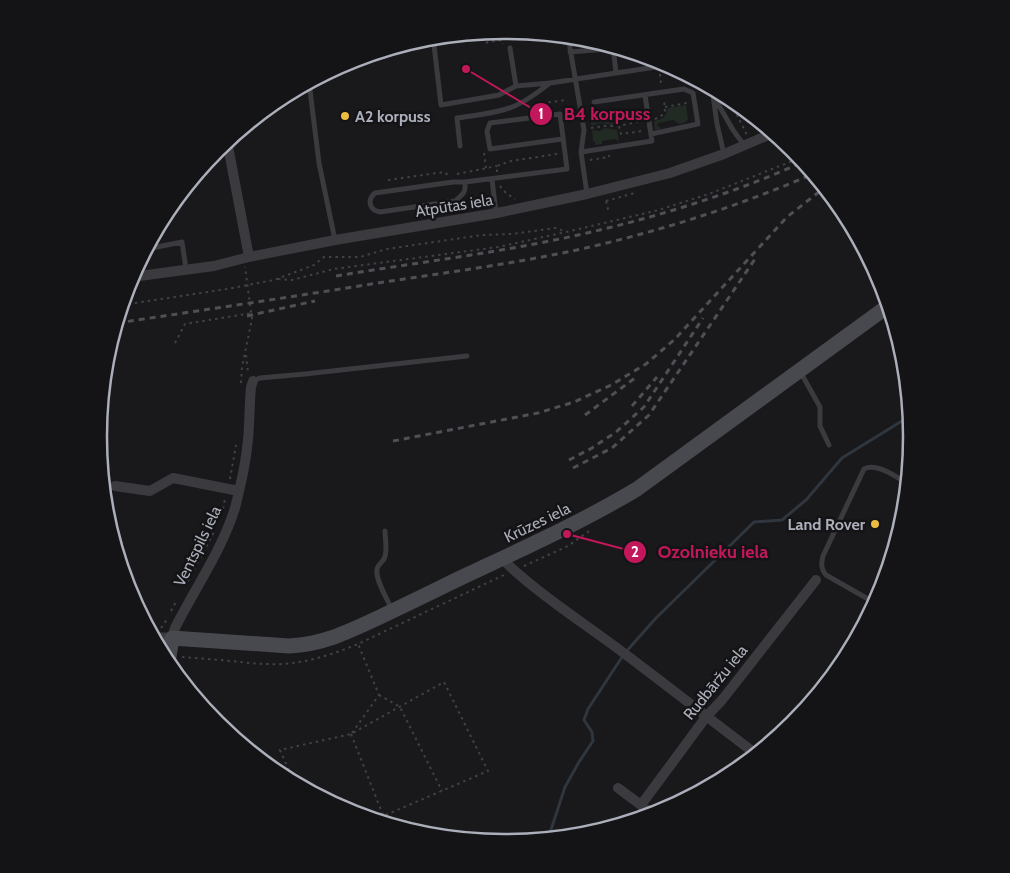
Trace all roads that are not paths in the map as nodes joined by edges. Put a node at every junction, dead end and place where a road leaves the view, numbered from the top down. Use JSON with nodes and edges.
{"nodes":[{"id":1,"x":569,"y":44,"type":"edge"},
{"id":2,"x":434,"y":45,"type":"edge"},
{"id":3,"x":507,"y":47,"type":"road end"},
{"id":4,"x":598,"y":50,"type":"edge"},
{"id":5,"x":570,"y":52,"type":"junction"},
{"id":6,"x":615,"y":54,"type":"edge"},
{"id":7,"x":653,"y":67,"type":"edge"},
{"id":8,"x":616,"y":73,"type":"junction"},
{"id":9,"x":575,"y":79,"type":"junction"},
{"id":10,"x":550,"y":83,"type":"junction"},
{"id":11,"x":516,"y":86,"type":"junction"},
{"id":12,"x":310,"y":90,"type":"edge"},
{"id":13,"x":645,"y":95,"type":"junction"},
{"id":14,"x":714,"y":98,"type":"edge"},
{"id":15,"x":718,"y":101,"type":"edge"},
{"id":16,"x":594,"y":102,"type":"dead end"},
{"id":17,"x":650,"y":132,"type":"junction"},
{"id":18,"x":765,"y":136,"type":"edge"},
{"id":19,"x":562,"y":138,"type":"junction"},
{"id":20,"x":742,"y":143,"type":"junction"},
{"id":21,"x":460,"y":146,"type":"dead end"},
{"id":22,"x":229,"y":151,"type":"edge"},
{"id":23,"x":581,"y":152,"type":"junction"},
{"id":24,"x":724,"y":154,"type":"junction"},
{"id":25,"x":492,"y":179,"type":"junction"},
{"id":26,"x":465,"y":182,"type":"junction"},
{"id":27,"x":588,"y":194,"type":"junction"},
{"id":28,"x":496,"y":213,"type":"junction"},
{"id":29,"x":335,"y":240,"type":"junction"},
{"id":30,"x":156,"y":247,"type":"edge"},
{"id":31,"x":249,"y":257,"type":"junction"},
{"id":32,"x":186,"y":269,"type":"junction"},
{"id":33,"x":142,"y":274,"type":"edge"},
{"id":34,"x":882,"y":310,"type":"edge"},
{"id":35,"x":467,"y":356,"type":"dead end"},
{"id":36,"x":800,"y":371,"type":"junction"},
{"id":37,"x":251,"y":378,"type":"joint"},
{"id":38,"x":829,"y":445,"type":"dead end"},
{"id":39,"x":900,"y":480,"type":"edge"},
{"id":40,"x":115,"y":486,"type":"dead end"},
{"id":41,"x":239,"y":492,"type":"junction"},
{"id":42,"x":385,"y":531,"type":"dead end"},
{"id":43,"x":502,"y":558,"type":"junction"},
{"id":44,"x":820,"y":576,"type":"junction"},
{"id":45,"x":868,"y":598,"type":"edge"},
{"id":46,"x":392,"y":611,"type":"junction"},
{"id":47,"x":162,"y":637,"type":"edge"},
{"id":48,"x":172,"y":638,"type":"junction"},
{"id":49,"x":170,"y":650,"type":"edge"},
{"id":50,"x":706,"y":717,"type":"junction"},
{"id":51,"x":750,"y":750,"type":"edge"},
{"id":52,"x":618,"y":788,"type":"dead end"},
{"id":53,"x":640,"y":805,"type":"junction"},
{"id":54,"x":645,"y":808,"type":"edge"}],
"edges":[{"from":1,"to":5,"type":"lane"},
{"from":2,"to":11,"type":"lane"},
{"from":3,"to":11,"type":"lane"},
{"from":4,"to":5,"type":"lane"},
{"from":5,"to":9,"type":"lane"},
{"from":6,"to":8,"type":"lane"},
{"from":7,"to":8,"type":"lane"},
{"from":8,"to":9,"type":"lane"},
{"from":9,"to":10,"type":"lane"},
{"from":9,"to":23,"type":"lane"},
{"from":10,"to":11,"type":"lane"},
{"from":10,"to":21,"type":"lane"},
{"from":12,"to":29,"type":"lane"},
{"from":13,"to":16,"type":"lane"},
{"from":13,"to":17,"type":"lane"},
{"from":13,"to":17,"type":"lane"},
{"from":14,"to":24,"type":"lane"},
{"from":15,"to":20,"type":"lane"},
{"from":17,"to":23,"type":"lane"},
{"from":18,"to":20,"type":"street","name":"Atpūtas iela"},
{"from":19,"to":19,"type":"lane"},
{"from":19,"to":25,"type":"lane"},
{"from":20,"to":24,"type":"street","name":"Atpūtas iela"},
{"from":22,"to":31,"type":"street"},
{"from":23,"to":27,"type":"lane"},
{"from":24,"to":27,"type":"street","name":"Atpūtas iela"},
{"from":25,"to":26,"type":"lane"},
{"from":25,"to":28,"type":"lane"},
{"from":26,"to":26,"type":"lane"},
{"from":27,"to":28,"type":"street","name":"Atpūtas iela"},
{"from":28,"to":29,"type":"street","name":"Atpūtas iela"},
{"from":29,"to":31,"type":"street","name":"Atpūtas iela"},
{"from":30,"to":32,"type":"lane"},
{"from":31,"to":32,"type":"street","name":"Atpūtas iela"},
{"from":32,"to":33,"type":"street","name":"Atpūtas iela"},
{"from":34,"to":36,"type":"street","name":"Krūzes iela"},
{"from":35,"to":37,"type":"lane"},
{"from":36,"to":38,"type":"lane"},
{"from":36,"to":43,"type":"street","name":"Krūzes iela"},
{"from":37,"to":41,"type":"street","name":"Ventspils iela"},
{"from":39,"to":44,"type":"lane"},
{"from":40,"to":41,"type":"street"},
{"from":41,"to":48,"type":"street","name":"Ventspils iela"},
{"from":42,"to":46,"type":"lane"},
{"from":43,"to":46,"type":"street","name":"Krūzes iela"},
{"from":43,"to":50,"type":"street"},
{"from":44,"to":45,"type":"lane"},
{"from":44,"to":50,"type":"street","name":"Rudbāržu iela"},
{"from":46,"to":48,"type":"street","name":"Krūzes iela"},
{"from":47,"to":48,"type":"street","name":"Krūzes iela"},
{"from":48,"to":49,"type":"street","name":"Ventspils iela"},
{"from":50,"to":51,"type":"street"},
{"from":50,"to":53,"type":"street","name":"Rudbāržu iela"},
{"from":52,"to":53,"type":"street"},
{"from":53,"to":54,"type":"street"}]}
